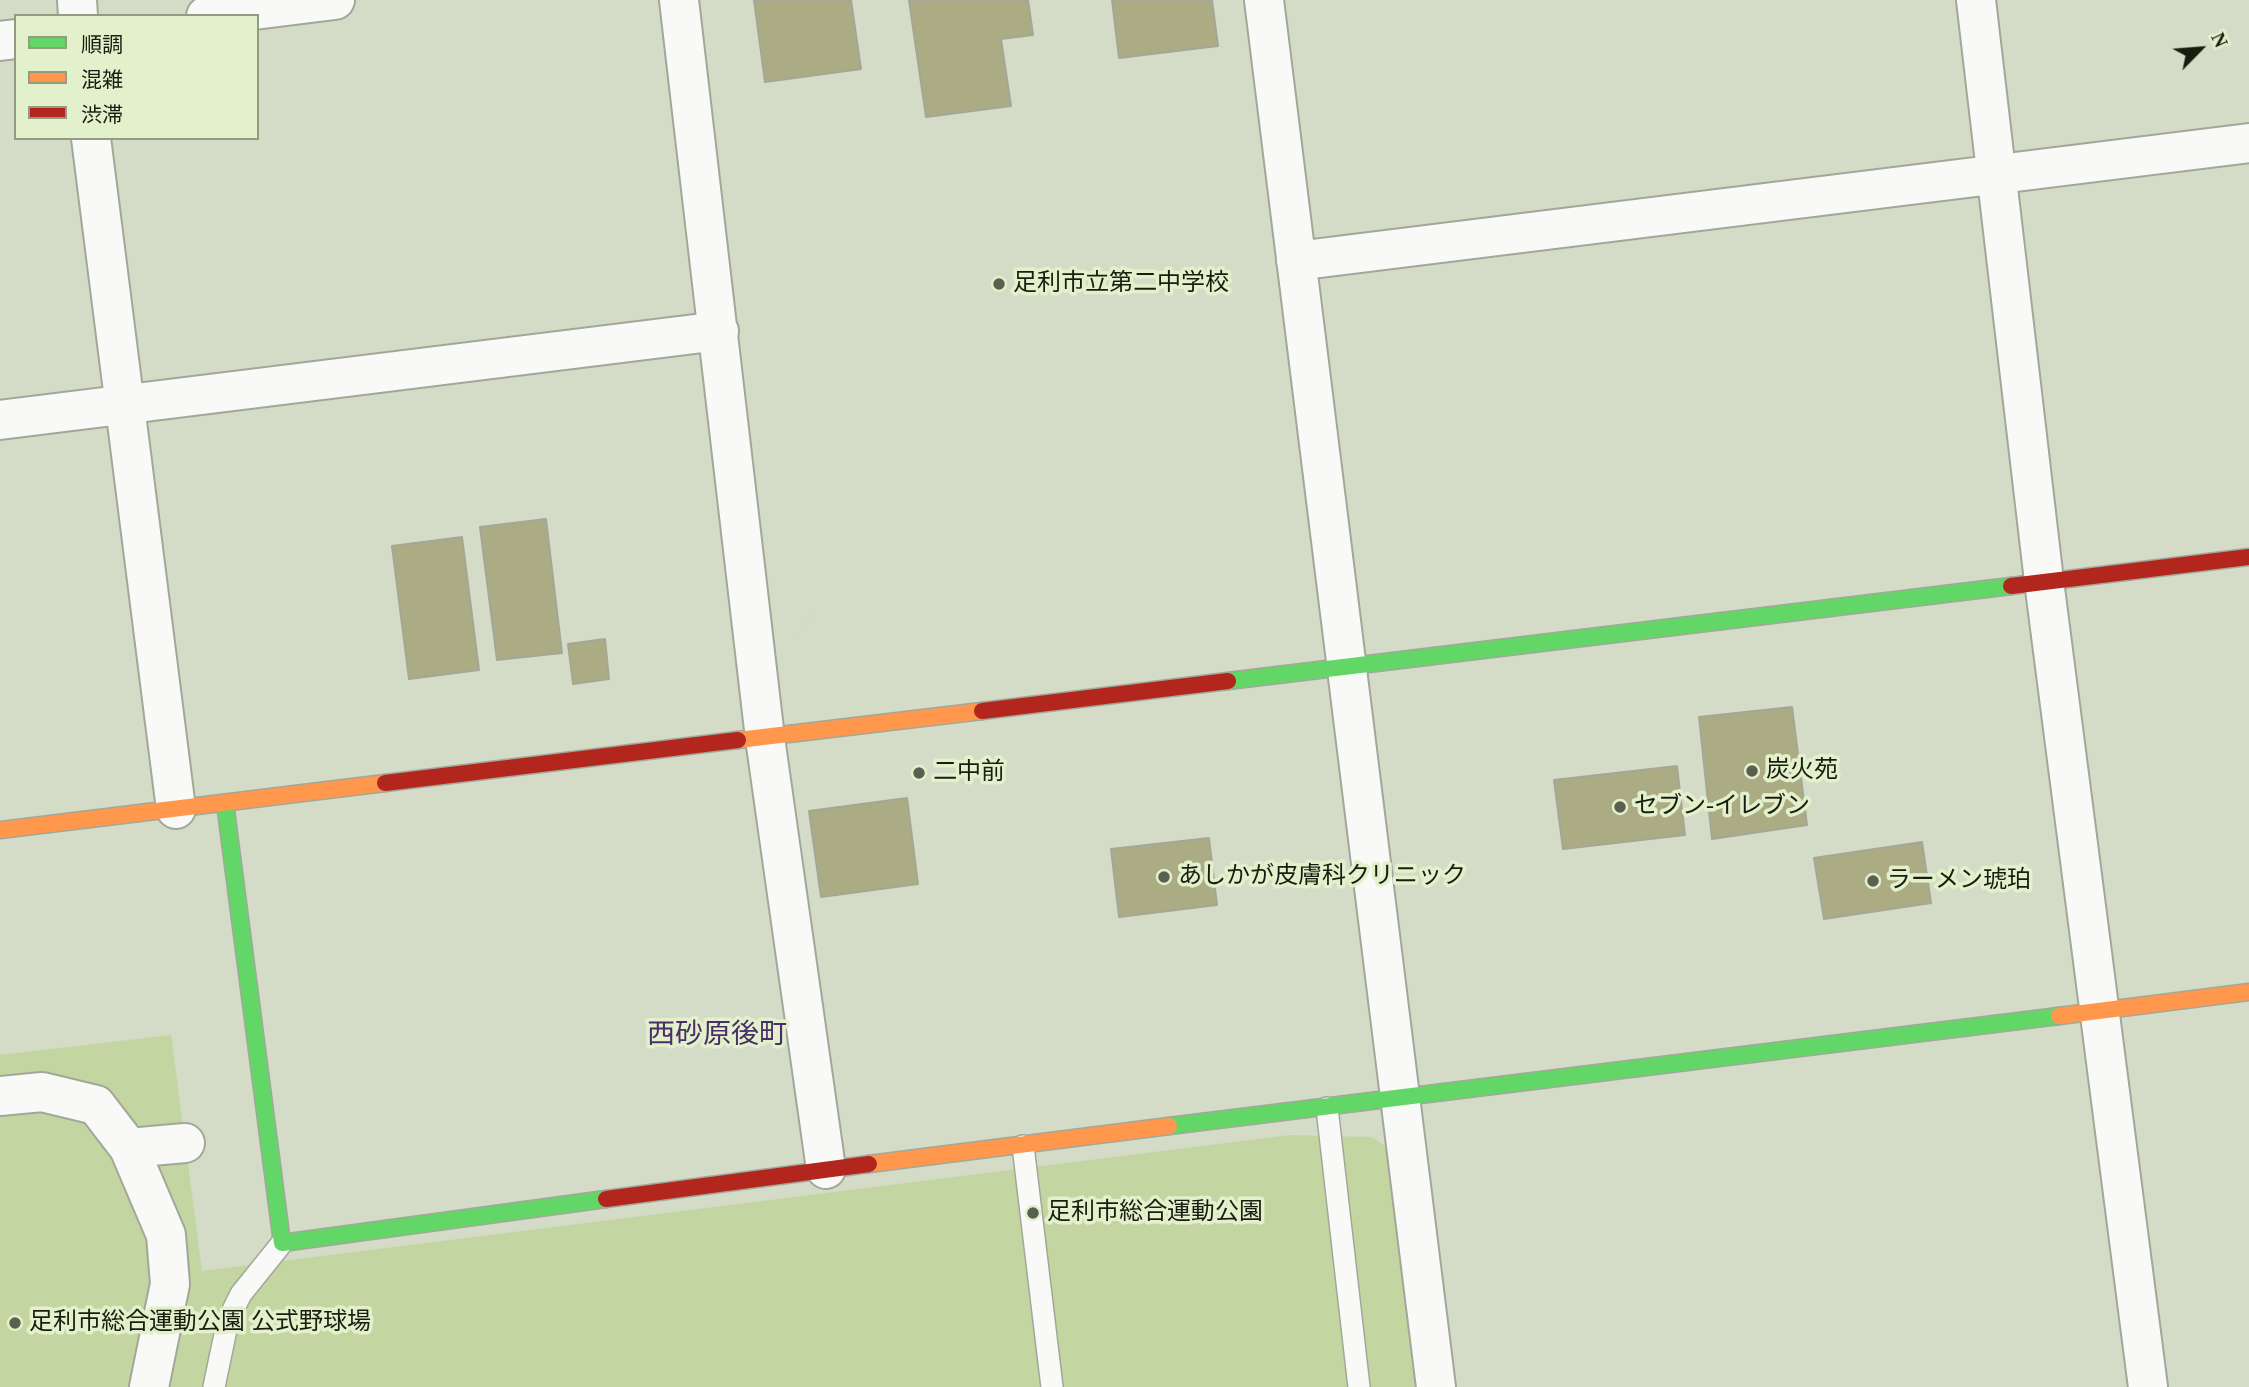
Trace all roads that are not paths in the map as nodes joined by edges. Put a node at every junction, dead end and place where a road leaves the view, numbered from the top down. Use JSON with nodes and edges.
{"nodes":[{"id":1,"x":335,"y":0,"type":"edge"},
{"id":2,"x":679,"y":0,"type":"edge"},
{"id":3,"x":1264,"y":0,"type":"edge"},
{"id":4,"x":1976,"y":0,"type":"edge"},
{"id":5,"x":222,"y":14,"type":"edge"},
{"id":6,"x":92,"y":140,"type":"edge"},
{"id":7,"x":2249,"y":143,"type":"edge"},
{"id":8,"x":1996,"y":173,"type":"junction"},
{"id":9,"x":1296,"y":261,"type":"junction"},
{"id":10,"x":719,"y":331,"type":"junction"},
{"id":11,"x":123,"y":405,"type":"junction"},
{"id":12,"x":0,"y":420,"type":"edge"},
{"id":13,"x":2249,"y":557,"type":"edge"},
{"id":14,"x":2043,"y":581,"type":"junction"},
{"id":15,"x":1348,"y":666,"type":"junction"},
{"id":16,"x":765,"y":738,"type":"junction"},
{"id":17,"x":225,"y":803,"type":"junction"},
{"id":18,"x":176,"y":809,"type":"junction"},
{"id":19,"x":0,"y":830,"type":"edge"},
{"id":20,"x":2249,"y":992,"type":"edge"},
{"id":21,"x":2099,"y":1011,"type":"junction"},
{"id":22,"x":0,"y":1096,"type":"edge"},
{"id":23,"x":1399,"y":1098,"type":"junction"},
{"id":24,"x":1327,"y":1108,"type":"junction"},
{"id":25,"x":185,"y":1143,"type":"dead end"},
{"id":26,"x":1023,"y":1146,"type":"junction"},
{"id":27,"x":129,"y":1148,"type":"junction"},
{"id":28,"x":826,"y":1169,"type":"junction"},
{"id":29,"x":282,"y":1243,"type":"junction"},
{"id":30,"x":149,"y":1387,"type":"edge"},
{"id":31,"x":214,"y":1387,"type":"edge"},
{"id":32,"x":1052,"y":1387,"type":"edge"},
{"id":33,"x":1359,"y":1387,"type":"edge"},
{"id":34,"x":1436,"y":1387,"type":"edge"},
{"id":35,"x":2148,"y":1387,"type":"edge"}],
"edges":[{"from":1,"to":5,"type":"street"},
{"from":2,"to":10,"type":"street"},
{"from":3,"to":9,"type":"street"},
{"from":4,"to":8,"type":"street"},
{"from":6,"to":11,"type":"street"},
{"from":7,"to":8,"type":"street"},
{"from":8,"to":9,"type":"street"},
{"from":8,"to":14,"type":"street"},
{"from":9,"to":15,"type":"street"},
{"from":10,"to":11,"type":"street"},
{"from":10,"to":16,"type":"street"},
{"from":11,"to":12,"type":"street"},
{"from":11,"to":18,"type":"street"},
{"from":13,"to":14,"type":"street"},
{"from":14,"to":15,"type":"street"},
{"from":14,"to":21,"type":"street"},
{"from":15,"to":16,"type":"street"},
{"from":15,"to":23,"type":"street"},
{"from":16,"to":17,"type":"street"},
{"from":16,"to":28,"type":"street"},
{"from":17,"to":18,"type":"street"},
{"from":17,"to":29,"type":"street"},
{"from":18,"to":19,"type":"street"},
{"from":20,"to":21,"type":"street"},
{"from":21,"to":23,"type":"street"},
{"from":21,"to":35,"type":"street"},
{"from":22,"to":27,"type":"street"},
{"from":23,"to":24,"type":"street"},
{"from":23,"to":34,"type":"street"},
{"from":24,"to":26,"type":"street"},
{"from":24,"to":33,"type":"lane"},
{"from":25,"to":27,"type":"street"},
{"from":26,"to":28,"type":"street"},
{"from":26,"to":32,"type":"lane"},
{"from":27,"to":30,"type":"street"},
{"from":28,"to":29,"type":"street"},
{"from":29,"to":31,"type":"lane"}]}
